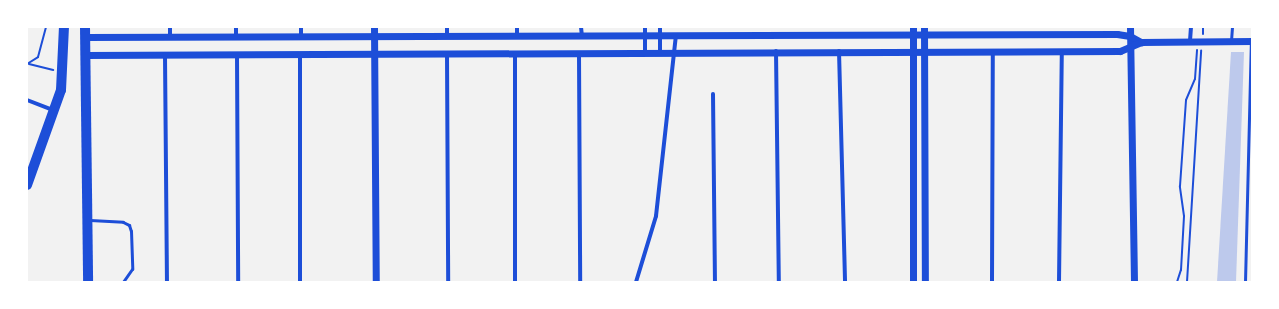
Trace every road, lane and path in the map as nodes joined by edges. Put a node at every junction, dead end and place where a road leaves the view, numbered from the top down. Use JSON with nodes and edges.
{"nodes":[{"id":1,"x":46,"y":27,"type":"edge"},
{"id":2,"x":64,"y":27,"type":"edge"},
{"id":3,"x":170,"y":27,"type":"edge"},
{"id":4,"x":236,"y":27,"type":"edge"},
{"id":5,"x":301,"y":27,"type":"edge"},
{"id":6,"x":374,"y":27,"type":"edge"},
{"id":7,"x":447,"y":27,"type":"edge"},
{"id":8,"x":517,"y":27,"type":"edge"},
{"id":9,"x":582,"y":27,"type":"edge"},
{"id":10,"x":645,"y":27,"type":"edge"},
{"id":11,"x":660,"y":27,"type":"edge"},
{"id":12,"x":995,"y":27,"type":"edge"},
{"id":13,"x":1130,"y":27,"type":"edge"},
{"id":14,"x":1191,"y":27,"type":"edge"},
{"id":15,"x":1203,"y":27,"type":"edge"},
{"id":16,"x":1232,"y":27,"type":"edge"},
{"id":17,"x":913,"y":30,"type":"edge"},
{"id":18,"x":924,"y":30,"type":"edge"},
{"id":19,"x":1063,"y":31,"type":"edge"},
{"id":20,"x":85,"y":32,"type":"edge"},
{"id":21,"x":995,"y":35,"type":"junction"},
{"id":22,"x":645,"y":36,"type":"junction"},
{"id":23,"x":660,"y":36,"type":"junction"},
{"id":24,"x":676,"y":36,"type":"junction"},
{"id":25,"x":1130,"y":36,"type":"junction"},
{"id":26,"x":447,"y":37,"type":"junction"},
{"id":27,"x":517,"y":37,"type":"junction"},
{"id":28,"x":582,"y":37,"type":"junction"},
{"id":29,"x":170,"y":38,"type":"junction"},
{"id":30,"x":236,"y":38,"type":"junction"},
{"id":31,"x":301,"y":38,"type":"junction"},
{"id":32,"x":374,"y":38,"type":"junction"},
{"id":33,"x":1196,"y":41,"type":"junction"},
{"id":34,"x":1232,"y":41,"type":"junction"},
{"id":35,"x":1251,"y":41,"type":"edge"},
{"id":36,"x":1141,"y":42,"type":"junction"},
{"id":37,"x":1130,"y":48,"type":"junction"},
{"id":38,"x":840,"y":50,"type":"junction"},
{"id":39,"x":913,"y":50,"type":"junction"},
{"id":40,"x":924,"y":50,"type":"junction"},
{"id":41,"x":776,"y":51,"type":"junction"},
{"id":42,"x":993,"y":51,"type":"junction"},
{"id":43,"x":1062,"y":51,"type":"junction"},
{"id":44,"x":515,"y":53,"type":"junction"},
{"id":45,"x":645,"y":53,"type":"junction"},
{"id":46,"x":660,"y":53,"type":"junction"},
{"id":47,"x":674,"y":53,"type":"junction"},
{"id":48,"x":300,"y":54,"type":"junction"},
{"id":49,"x":447,"y":54,"type":"junction"},
{"id":50,"x":578,"y":54,"type":"junction"},
{"id":51,"x":85,"y":55,"type":"junction"},
{"id":52,"x":237,"y":55,"type":"junction"},
{"id":53,"x":374,"y":55,"type":"junction"},
{"id":54,"x":165,"y":56,"type":"junction"},
{"id":55,"x":28,"y":64,"type":"edge"},
{"id":56,"x":64,"y":73,"type":"junction"},
{"id":57,"x":713,"y":94,"type":"dead end"},
{"id":58,"x":27,"y":100,"type":"edge"},
{"id":59,"x":55,"y":111,"type":"junction"},
{"id":60,"x":27,"y":185,"type":"edge"},
{"id":61,"x":87,"y":220,"type":"junction"},
{"id":62,"x":88,"y":282,"type":"edge"},
{"id":63,"x":123,"y":282,"type":"edge"},
{"id":64,"x":167,"y":282,"type":"edge"},
{"id":65,"x":238,"y":282,"type":"edge"},
{"id":66,"x":300,"y":282,"type":"edge"},
{"id":67,"x":376,"y":282,"type":"edge"},
{"id":68,"x":448,"y":282,"type":"edge"},
{"id":69,"x":515,"y":282,"type":"edge"},
{"id":70,"x":580,"y":282,"type":"edge"},
{"id":71,"x":636,"y":282,"type":"edge"},
{"id":72,"x":715,"y":282,"type":"edge"},
{"id":73,"x":778,"y":282,"type":"edge"},
{"id":74,"x":845,"y":282,"type":"edge"},
{"id":75,"x":914,"y":282,"type":"edge"},
{"id":76,"x":925,"y":282,"type":"edge"},
{"id":77,"x":992,"y":282,"type":"edge"},
{"id":78,"x":1059,"y":282,"type":"edge"},
{"id":79,"x":1134,"y":282,"type":"edge"},
{"id":80,"x":1177,"y":282,"type":"edge"},
{"id":81,"x":1187,"y":282,"type":"edge"},
{"id":82,"x":1245,"y":282,"type":"edge"}],
"edges":[{"from":1,"to":55,"type":"path"},
{"from":2,"to":56,"type":"main road"},
{"from":3,"to":29,"type":"street"},
{"from":4,"to":30,"type":"street"},
{"from":5,"to":31,"type":"street"},
{"from":6,"to":32,"type":"street"},
{"from":7,"to":26,"type":"street"},
{"from":8,"to":27,"type":"street"},
{"from":9,"to":28,"type":"street"},
{"from":10,"to":22,"type":"street"},
{"from":11,"to":23,"type":"street"},
{"from":12,"to":21,"type":"street"},
{"from":13,"to":25,"type":"street"},
{"from":14,"to":33,"type":"street"},
{"from":15,"to":33,"type":"path"},
{"from":16,"to":34,"type":"lane"},
{"from":17,"to":18,"type":"street"},
{"from":17,"to":24,"type":"street"},
{"from":17,"to":39,"type":"street"},
{"from":18,"to":21,"type":"street"},
{"from":18,"to":40,"type":"street"},
{"from":19,"to":21,"type":"street"},
{"from":19,"to":25,"type":"street"},
{"from":20,"to":29,"type":"street"},
{"from":20,"to":51,"type":"main road"},
{"from":22,"to":23,"type":"street"},
{"from":22,"to":28,"type":"street"},
{"from":22,"to":45,"type":"street"},
{"from":23,"to":24,"type":"street"},
{"from":23,"to":46,"type":"street"},
{"from":24,"to":47,"type":"street"},
{"from":25,"to":36,"type":"street"},
{"from":25,"to":37,"type":"street"},
{"from":26,"to":27,"type":"street"},
{"from":26,"to":32,"type":"street"},
{"from":27,"to":28,"type":"street"},
{"from":29,"to":30,"type":"street"},
{"from":30,"to":31,"type":"street"},
{"from":31,"to":32,"type":"street"},
{"from":32,"to":53,"type":"street"},
{"from":33,"to":34,"type":"street"},
{"from":33,"to":36,"type":"street"},
{"from":33,"to":80,"type":"path"},
{"from":33,"to":81,"type":"path"},
{"from":34,"to":35,"type":"street"},
{"from":35,"to":82,"type":"lane"},
{"from":36,"to":37,"type":"street"},
{"from":37,"to":43,"type":"street"},
{"from":37,"to":79,"type":"street"},
{"from":38,"to":39,"type":"street"},
{"from":38,"to":41,"type":"street"},
{"from":38,"to":74,"type":"street"},
{"from":39,"to":40,"type":"street"},
{"from":39,"to":75,"type":"street"},
{"from":40,"to":42,"type":"street"},
{"from":40,"to":76,"type":"street"},
{"from":41,"to":47,"type":"street"},
{"from":41,"to":73,"type":"street"},
{"from":42,"to":43,"type":"street"},
{"from":42,"to":77,"type":"street"},
{"from":43,"to":78,"type":"street"},
{"from":44,"to":49,"type":"street"},
{"from":44,"to":50,"type":"street"},
{"from":44,"to":69,"type":"street"},
{"from":45,"to":46,"type":"street"},
{"from":45,"to":50,"type":"street"},
{"from":46,"to":47,"type":"street"},
{"from":47,"to":71,"type":"street"},
{"from":48,"to":52,"type":"street"},
{"from":48,"to":53,"type":"street"},
{"from":48,"to":66,"type":"street"},
{"from":49,"to":53,"type":"street"},
{"from":49,"to":68,"type":"street"},
{"from":50,"to":70,"type":"street"},
{"from":51,"to":54,"type":"street"},
{"from":51,"to":61,"type":"main road"},
{"from":52,"to":54,"type":"street"},
{"from":52,"to":65,"type":"street"},
{"from":53,"to":67,"type":"street"},
{"from":54,"to":64,"type":"street"},
{"from":55,"to":56,"type":"path"},
{"from":56,"to":59,"type":"main road"},
{"from":57,"to":72,"type":"street"},
{"from":58,"to":59,"type":"street"},
{"from":59,"to":60,"type":"main road"},
{"from":61,"to":62,"type":"main road"},
{"from":61,"to":63,"type":"lane"}]}
